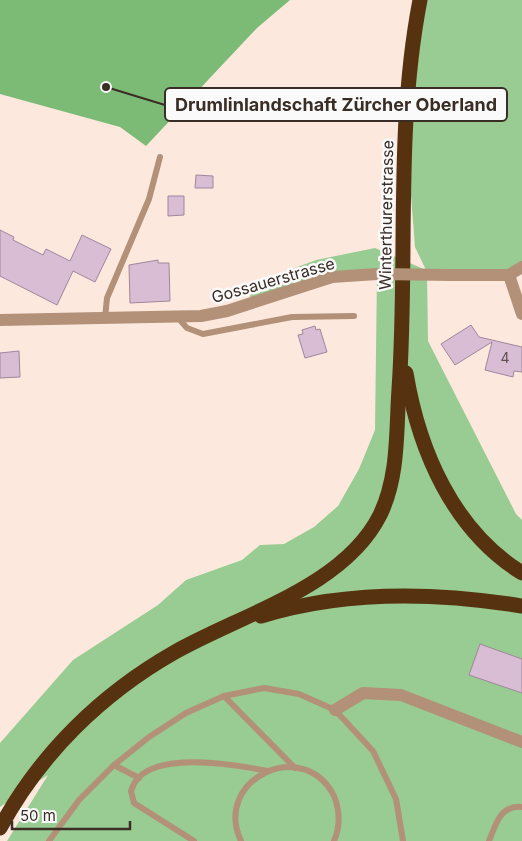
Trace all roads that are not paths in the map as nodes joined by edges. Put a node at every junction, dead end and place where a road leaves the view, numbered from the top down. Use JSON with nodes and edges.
{"nodes":[{"id":1,"x":420,"y":0,"type":"edge"},
{"id":2,"x":160,"y":158,"type":"dead end"},
{"id":3,"x":522,"y":267,"type":"edge"},
{"id":4,"x":509,"y":275,"type":"junction"},
{"id":5,"x":522,"y":314,"type":"edge"},
{"id":6,"x":354,"y":316,"type":"dead end"},
{"id":7,"x":105,"y":318,"type":"junction"},
{"id":8,"x":178,"y":318,"type":"junction"},
{"id":9,"x":0,"y":320,"type":"edge"},
{"id":10,"x":402,"y":341,"type":"junction"},
{"id":11,"x":522,"y":573,"type":"edge"},
{"id":12,"x":522,"y":606,"type":"edge"},
{"id":13,"x":199,"y":640,"type":"junction"},
{"id":14,"x":224,"y":696,"type":"junction"},
{"id":15,"x":335,"y":710,"type":"junction"},
{"id":16,"x":522,"y":742,"type":"edge"},
{"id":17,"x":114,"y":765,"type":"junction"},
{"id":18,"x":295,"y":768,"type":"junction"},
{"id":19,"x":268,"y":771,"type":"junction"},
{"id":20,"x":139,"y":778,"type":"junction"},
{"id":21,"x":522,"y":808,"type":"edge"},
{"id":22,"x":0,"y":828,"type":"edge"},
{"id":23,"x":49,"y":841,"type":"edge"},
{"id":24,"x":194,"y":841,"type":"edge"},
{"id":25,"x":241,"y":841,"type":"edge"},
{"id":26,"x":334,"y":841,"type":"edge"},
{"id":27,"x":403,"y":841,"type":"edge"},
{"id":28,"x":489,"y":841,"type":"edge"}],
"edges":[{"from":1,"to":10,"type":"highway","name":"Winterthurerstrasse"},
{"from":2,"to":7,"type":"lane"},
{"from":3,"to":4,"type":"street"},
{"from":4,"to":5,"type":"street"},
{"from":4,"to":8,"type":"street","name":"Gossauerstrasse","bridge":true},
{"from":6,"to":8,"type":"lane"},
{"from":7,"to":8,"type":"street","name":"Gossauerstrasse"},
{"from":7,"to":9,"type":"street","name":"Gossauerstrasse"},
{"from":10,"to":11,"type":"highway"},
{"from":10,"to":13,"type":"highway"},
{"from":12,"to":13,"type":"highway"},
{"from":13,"to":22,"type":"highway"},
{"from":14,"to":15,"type":"lane"},
{"from":14,"to":17,"type":"lane"},
{"from":14,"to":18,"type":"lane"},
{"from":15,"to":16,"type":"street"},
{"from":15,"to":27,"type":"lane"},
{"from":17,"to":20,"type":"lane"},
{"from":17,"to":23,"type":"lane"},
{"from":18,"to":19,"type":"lane"},
{"from":18,"to":26,"type":"lane"},
{"from":19,"to":20,"type":"lane"},
{"from":19,"to":25,"type":"lane"},
{"from":20,"to":24,"type":"lane"},
{"from":21,"to":28,"type":"lane"}]}
